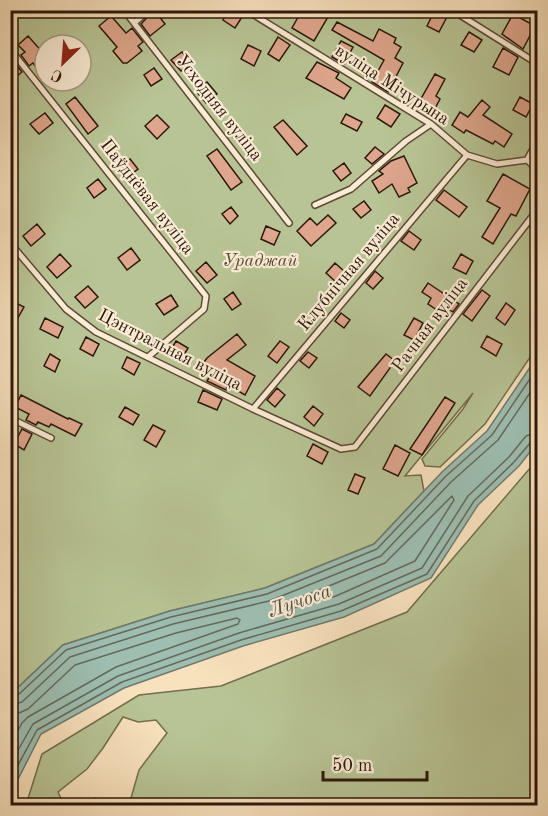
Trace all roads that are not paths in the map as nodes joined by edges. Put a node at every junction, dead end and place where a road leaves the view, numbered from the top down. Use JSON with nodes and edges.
{"nodes":[{"id":1,"x":124,"y":10,"type":"edge"},
{"id":2,"x":149,"y":10,"type":"edge"},
{"id":3,"x":246,"y":10,"type":"edge"},
{"id":4,"x":452,"y":10,"type":"edge"},
{"id":5,"x":135,"y":23,"type":"junction"},
{"id":6,"x":10,"y":49,"type":"edge"},
{"id":7,"x":537,"y":64,"type":"edge"},
{"id":8,"x":431,"y":124,"type":"junction"},
{"id":9,"x":537,"y":140,"type":"edge"},
{"id":10,"x":467,"y":155,"type":"junction"},
{"id":11,"x":527,"y":160,"type":"junction"},
{"id":12,"x":537,"y":170,"type":"edge"},
{"id":13,"x":315,"y":206,"type":"dead end"},
{"id":14,"x":537,"y":209,"type":"edge"},
{"id":15,"x":289,"y":224,"type":"dead end"},
{"id":16,"x":10,"y":243,"type":"edge"},
{"id":17,"x":148,"y":357,"type":"junction"},
{"id":18,"x":253,"y":409,"type":"junction"},
{"id":19,"x":10,"y":418,"type":"edge"},
{"id":20,"x":51,"y":438,"type":"dead end"},
{"id":21,"x":341,"y":449,"type":"joint"}],
"edges":[{"from":1,"to":5,"type":"lane","name":"Усходняя вуліца"},
{"from":2,"to":5,"type":"lane"},
{"from":3,"to":8,"type":"lane","name":"вуліца Мічурына"},
{"from":4,"to":7,"type":"lane"},
{"from":5,"to":15,"type":"lane","name":"Усходняя вуліца"},
{"from":6,"to":17,"type":"lane","name":"Паўднёвая вуліца"},
{"from":8,"to":10,"type":"lane","name":"вуліца Мічурына"},
{"from":8,"to":13,"type":"lane"},
{"from":9,"to":11,"type":"lane"},
{"from":10,"to":11,"type":"lane","name":"вуліца Мічурына"},
{"from":10,"to":18,"type":"lane","name":"Клубнічная вуліца"},
{"from":11,"to":12,"type":"lane"},
{"from":14,"to":21,"type":"lane","name":"Рачная вуліца"},
{"from":16,"to":17,"type":"lane","name":"Цэнтральная вуліца"},
{"from":17,"to":18,"type":"lane","name":"Цэнтральная вуліца"},
{"from":18,"to":21,"type":"lane","name":"Цэнтральная вуліца"},
{"from":19,"to":20,"type":"lane"}]}
